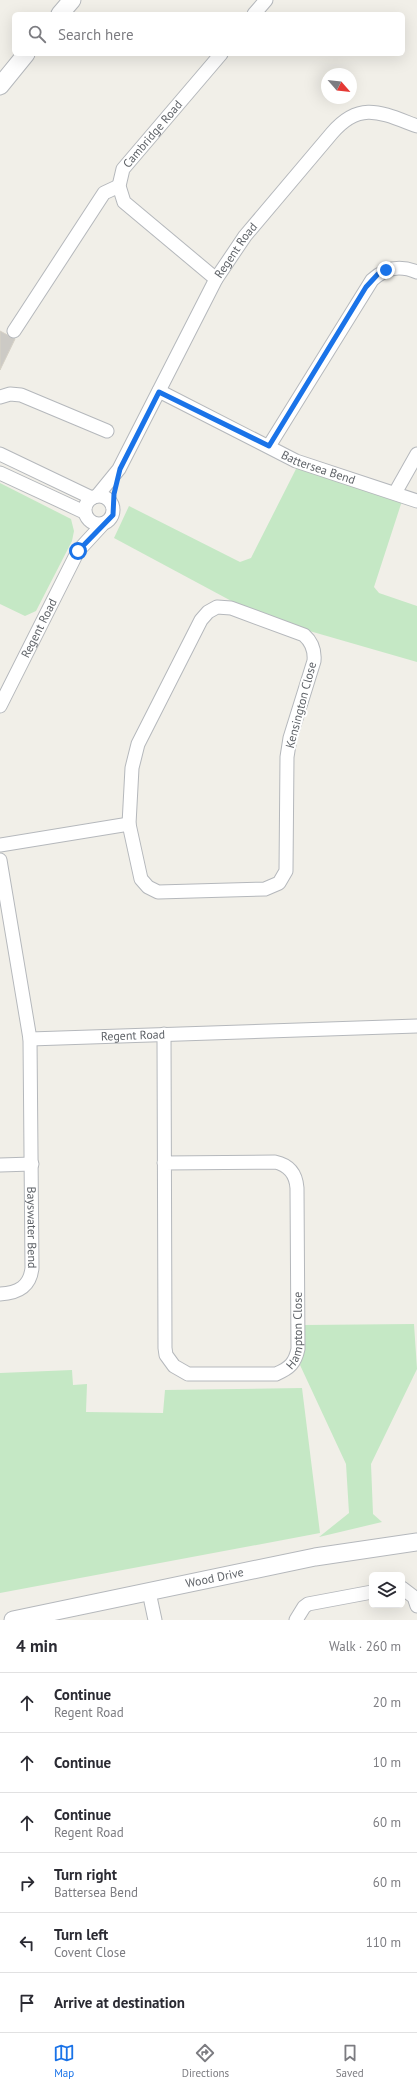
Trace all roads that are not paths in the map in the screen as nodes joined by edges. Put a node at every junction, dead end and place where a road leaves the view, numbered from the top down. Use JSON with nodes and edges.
{"nodes":[{"id":1,"x":72,"y":0,"type":"edge"},
{"id":2,"x":266,"y":0,"type":"edge"},
{"id":3,"x":62,"y":12,"type":"edge"},
{"id":4,"x":256,"y":12,"type":"edge"},
{"id":5,"x":24,"y":56,"type":"edge"},
{"id":6,"x":218,"y":56,"type":"edge"},
{"id":7,"x":0,"y":86,"type":"edge"},
{"id":8,"x":417,"y":126,"type":"edge"},
{"id":9,"x":118,"y":186,"type":"junction"},
{"id":10,"x":417,"y":272,"type":"edge"},
{"id":11,"x":216,"y":279,"type":"junction"},
{"id":12,"x":14,"y":331,"type":"dead end"},
{"id":13,"x":159,"y":392,"type":"junction"},
{"id":14,"x":0,"y":397,"type":"edge"},
{"id":15,"x":107,"y":431,"type":"dead end"},
{"id":16,"x":269,"y":446,"type":"junction"},
{"id":17,"x":0,"y":454,"type":"edge"},
{"id":18,"x":417,"y":454,"type":"edge"},
{"id":19,"x":120,"y":469,"type":"junction"},
{"id":20,"x":0,"y":473,"type":"edge"},
{"id":21,"x":395,"y":493,"type":"junction"},
{"id":22,"x":94,"y":497,"type":"junction"},
{"id":23,"x":417,"y":501,"type":"edge"},
{"id":24,"x":113,"y":506,"type":"junction"},
{"id":25,"x":85,"y":515,"type":"junction"},
{"id":26,"x":102,"y":524,"type":"junction"},
{"id":27,"x":78,"y":551,"type":"junction"},
{"id":28,"x":0,"y":706,"type":"edge"},
{"id":29,"x":129,"y":824,"type":"junction"},
{"id":30,"x":0,"y":846,"type":"edge"},
{"id":31,"x":0,"y":860,"type":"edge"},
{"id":32,"x":6,"y":930,"type":"edge"},
{"id":33,"x":417,"y":1026,"type":"edge"},
{"id":34,"x":164,"y":1034,"type":"junction"},
{"id":35,"x":30,"y":1038,"type":"junction"},
{"id":36,"x":164,"y":1163,"type":"junction"},
{"id":37,"x":32,"y":1164,"type":"junction"},
{"id":38,"x":0,"y":1165,"type":"edge"},
{"id":39,"x":0,"y":1294,"type":"edge"},
{"id":40,"x":417,"y":1542,"type":"edge"},
{"id":41,"x":405,"y":1590,"type":"edge"},
{"id":42,"x":149,"y":1592,"type":"junction"},
{"id":43,"x":369,"y":1593,"type":"edge"},
{"id":44,"x":417,"y":1606,"type":"edge"},
{"id":45,"x":13,"y":1620,"type":"edge"},
{"id":46,"x":155,"y":1620,"type":"edge"},
{"id":47,"x":296,"y":1620,"type":"edge"}],
"edges":[{"from":1,"to":3,"type":"street"},
{"from":2,"to":4,"type":"street"},
{"from":5,"to":7,"type":"street"},
{"from":6,"to":9,"type":"street","name":"Cambridge Road"},
{"from":8,"to":11,"type":"street","name":"Regent Road"},
{"from":9,"to":11,"type":"street"},
{"from":9,"to":12,"type":"street"},
{"from":10,"to":16,"type":"street"},
{"from":11,"to":13,"type":"street","name":"Regent Road"},
{"from":13,"to":16,"type":"street","name":"Battersea Bend"},
{"from":13,"to":19,"type":"street","name":"Regent Road"},
{"from":14,"to":15,"type":"street"},
{"from":16,"to":21,"type":"street","name":"Battersea Bend"},
{"from":17,"to":22,"type":"street"},
{"from":18,"to":21,"type":"street"},
{"from":19,"to":22,"type":"street","name":"Regent Road"},
{"from":19,"to":24,"type":"street","name":"Regent Road"},
{"from":20,"to":25,"type":"street"},
{"from":21,"to":23,"type":"street","name":"Battersea Bend"},
{"from":22,"to":24,"type":"street"},
{"from":22,"to":25,"type":"street"},
{"from":24,"to":26,"type":"street"},
{"from":25,"to":26,"type":"street"},
{"from":25,"to":27,"type":"street","name":"Regent Road"},
{"from":26,"to":27,"type":"street","name":"Regent Road"},
{"from":27,"to":28,"type":"street","name":"Regent Road"},
{"from":29,"to":29,"type":"street","name":"Kensington Close"},
{"from":29,"to":30,"type":"street"},
{"from":31,"to":32,"type":"street"},
{"from":32,"to":35,"type":"street"},
{"from":33,"to":34,"type":"street","name":"Regent Road"},
{"from":34,"to":35,"type":"street","name":"Regent Road"},
{"from":34,"to":36,"type":"street","name":"Hampton Close"},
{"from":35,"to":37,"type":"street","name":"Bayswater Bend"},
{"from":36,"to":36,"type":"street","name":"Hampton Close"},
{"from":37,"to":38,"type":"street"},
{"from":37,"to":39,"type":"street","name":"Bayswater Bend"},
{"from":40,"to":42,"type":"street","name":"Wood Drive"},
{"from":41,"to":44,"type":"street"},
{"from":42,"to":45,"type":"street","name":"Wood Drive"},
{"from":42,"to":46,"type":"street"},
{"from":43,"to":47,"type":"street"}]}
